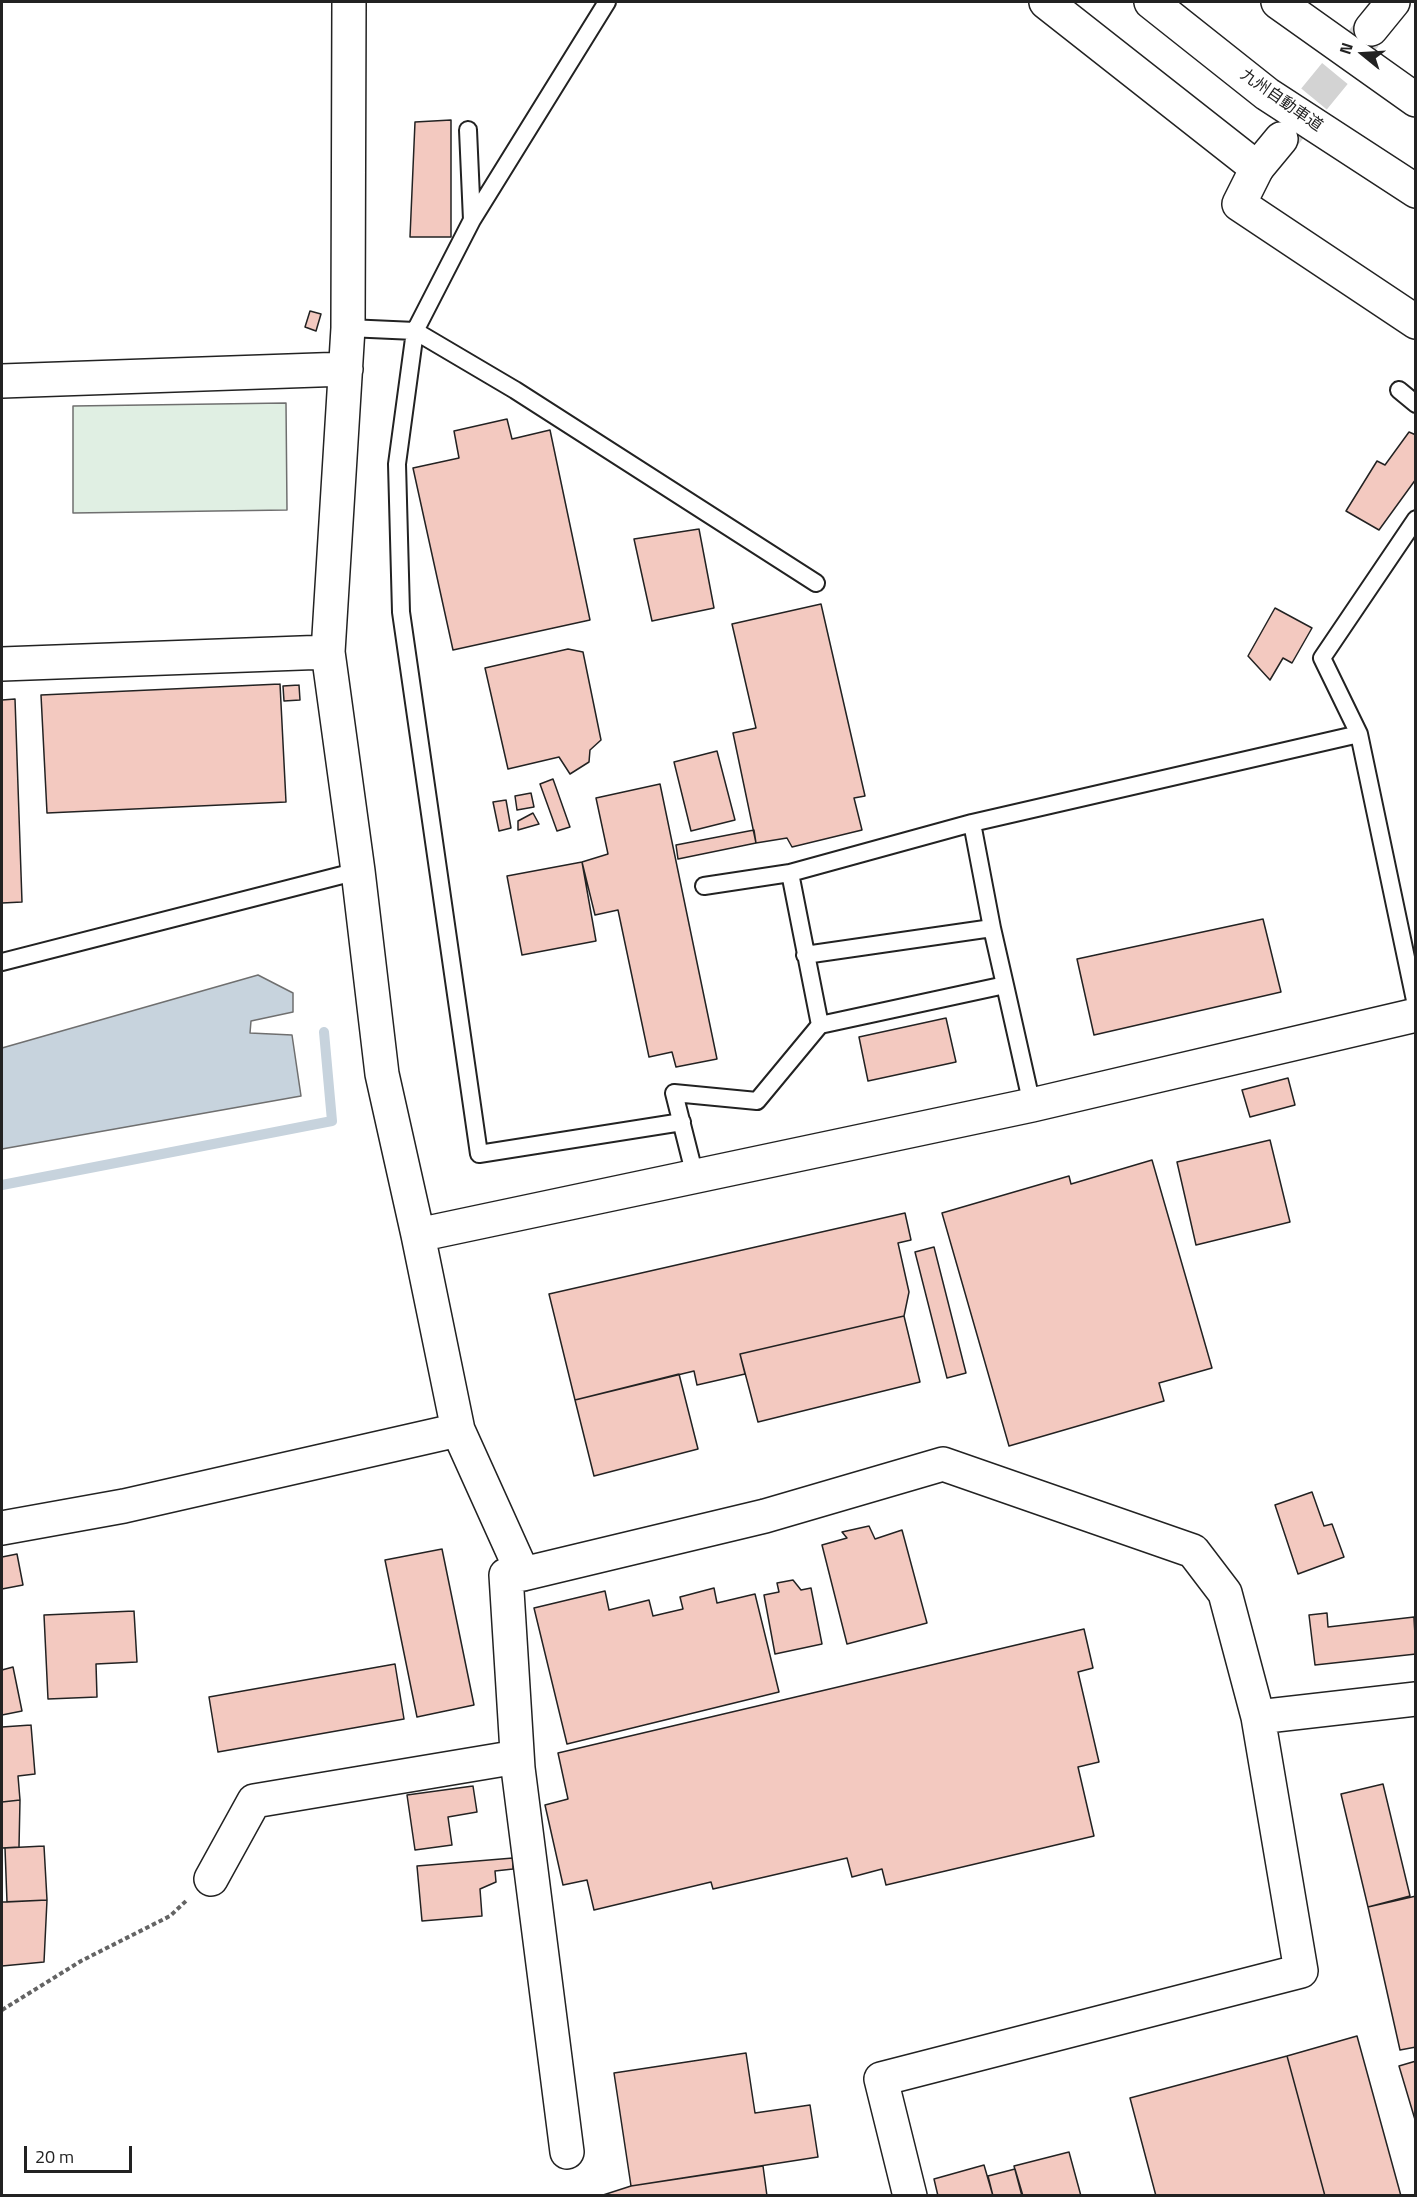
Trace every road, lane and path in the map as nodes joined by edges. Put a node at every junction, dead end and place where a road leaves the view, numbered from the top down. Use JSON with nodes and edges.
{"nodes":[{"id":1,"x":349,"y":2,"type":"edge"},
{"id":2,"x":607,"y":2,"type":"edge"},
{"id":3,"x":1046,"y":2,"type":"edge"},
{"id":4,"x":1152,"y":2,"type":"edge"},
{"id":5,"x":1278,"y":2,"type":"edge"},
{"id":6,"x":1393,"y":2,"type":"edge"},
{"id":7,"x":1371,"y":29,"type":"tunnel mouth"},
{"id":8,"x":1416,"y":100,"type":"edge"},
{"id":9,"x":468,"y":130,"type":"dead end"},
{"id":10,"x":1281,"y":139,"type":"tunnel mouth"},
{"id":11,"x":1257,"y":168,"type":"junction"},
{"id":12,"x":1416,"y":191,"type":"edge"},
{"id":13,"x":472,"y":219,"type":"junction"},
{"id":14,"x":1416,"y":322,"type":"edge"},
{"id":15,"x":348,"y":328,"type":"junction"},
{"id":16,"x":415,"y":330,"type":"junction"},
{"id":17,"x":346,"y":369,"type":"junction"},
{"id":18,"x":2,"y":381,"type":"edge"},
{"id":19,"x":1399,"y":390,"type":"dead end"},
{"id":20,"x":1416,"y":404,"type":"edge"},
{"id":21,"x":1416,"y":519,"type":"edge"},
{"id":22,"x":816,"y":583,"type":"dead end"},
{"id":23,"x":328,"y":652,"type":"junction"},
{"id":24,"x":2,"y":664,"type":"edge"},
{"id":25,"x":1359,"y":734,"type":"junction"},
{"id":26,"x":972,"y":823,"type":"junction"},
{"id":27,"x":358,"y":871,"type":"junction"},
{"id":28,"x":790,"y":873,"type":"junction"},
{"id":29,"x":704,"y":886,"type":"dead end"},
{"id":30,"x":992,"y":928,"type":"junction"},
{"id":31,"x":806,"y":955,"type":"junction"},
{"id":32,"x":2,"y":962,"type":"edge"},
{"id":33,"x":1005,"y":985,"type":"junction"},
{"id":34,"x":1416,"y":1005,"type":"edge"},
{"id":35,"x":1416,"y":1014,"type":"edge"},
{"id":36,"x":819,"y":1025,"type":"junction"},
{"id":37,"x":1032,"y":1105,"type":"junction"},
{"id":38,"x":682,"y":1122,"type":"junction"},
{"id":39,"x":695,"y":1176,"type":"junction"},
{"id":40,"x":418,"y":1235,"type":"junction"},
{"id":41,"x":458,"y":1430,"type":"junction"},
{"id":42,"x":2,"y":1528,"type":"edge"},
{"id":43,"x":523,"y":1574,"type":"junction"},
{"id":44,"x":1416,"y":1699,"type":"edge"},
{"id":45,"x":1258,"y":1717,"type":"junction"},
{"id":46,"x":517,"y":1757,"type":"junction"},
{"id":47,"x":211,"y":1879,"type":"joint"},
{"id":48,"x":2,"y":2010,"type":"edge"},
{"id":49,"x":567,"y":2152,"type":"dead end"},
{"id":50,"x":910,"y":2196,"type":"edge"}],
"edges":[{"from":1,"to":15,"type":"main road"},
{"from":2,"to":13,"type":"lane"},
{"from":3,"to":11,"type":"main road"},
{"from":4,"to":12,"type":"main road","name":"九州自動車道"},
{"from":5,"to":8,"type":"main road"},
{"from":6,"to":7,"type":"main road"},
{"from":9,"to":13,"type":"lane"},
{"from":10,"to":11,"type":"main road"},
{"from":11,"to":14,"type":"main road"},
{"from":13,"to":16,"type":"lane"},
{"from":15,"to":16,"type":"lane"},
{"from":15,"to":17,"type":"main road"},
{"from":16,"to":22,"type":"lane"},
{"from":16,"to":38,"type":"lane"},
{"from":17,"to":18,"type":"main road"},
{"from":17,"to":23,"type":"main road"},
{"from":19,"to":20,"type":"lane"},
{"from":21,"to":25,"type":"lane"},
{"from":23,"to":24,"type":"main road"},
{"from":23,"to":27,"type":"main road"},
{"from":25,"to":26,"type":"lane"},
{"from":25,"to":34,"type":"lane"},
{"from":26,"to":28,"type":"lane"},
{"from":26,"to":30,"type":"lane"},
{"from":27,"to":32,"type":"lane"},
{"from":27,"to":40,"type":"main road"},
{"from":28,"to":29,"type":"lane"},
{"from":28,"to":31,"type":"lane"},
{"from":30,"to":31,"type":"lane"},
{"from":30,"to":33,"type":"lane"},
{"from":31,"to":36,"type":"lane"},
{"from":33,"to":36,"type":"lane"},
{"from":33,"to":37,"type":"lane"},
{"from":35,"to":37,"type":"main road"},
{"from":36,"to":38,"type":"lane"},
{"from":37,"to":39,"type":"main road"},
{"from":38,"to":39,"type":"lane"},
{"from":39,"to":40,"type":"main road"},
{"from":40,"to":41,"type":"main road"},
{"from":41,"to":42,"type":"main road"},
{"from":41,"to":43,"type":"main road"},
{"from":43,"to":45,"type":"main road"},
{"from":43,"to":46,"type":"main road"},
{"from":44,"to":45,"type":"main road"},
{"from":45,"to":50,"type":"main road"},
{"from":46,"to":47,"type":"main road"},
{"from":46,"to":49,"type":"main road"},
{"from":47,"to":48,"type":"path"}]}
